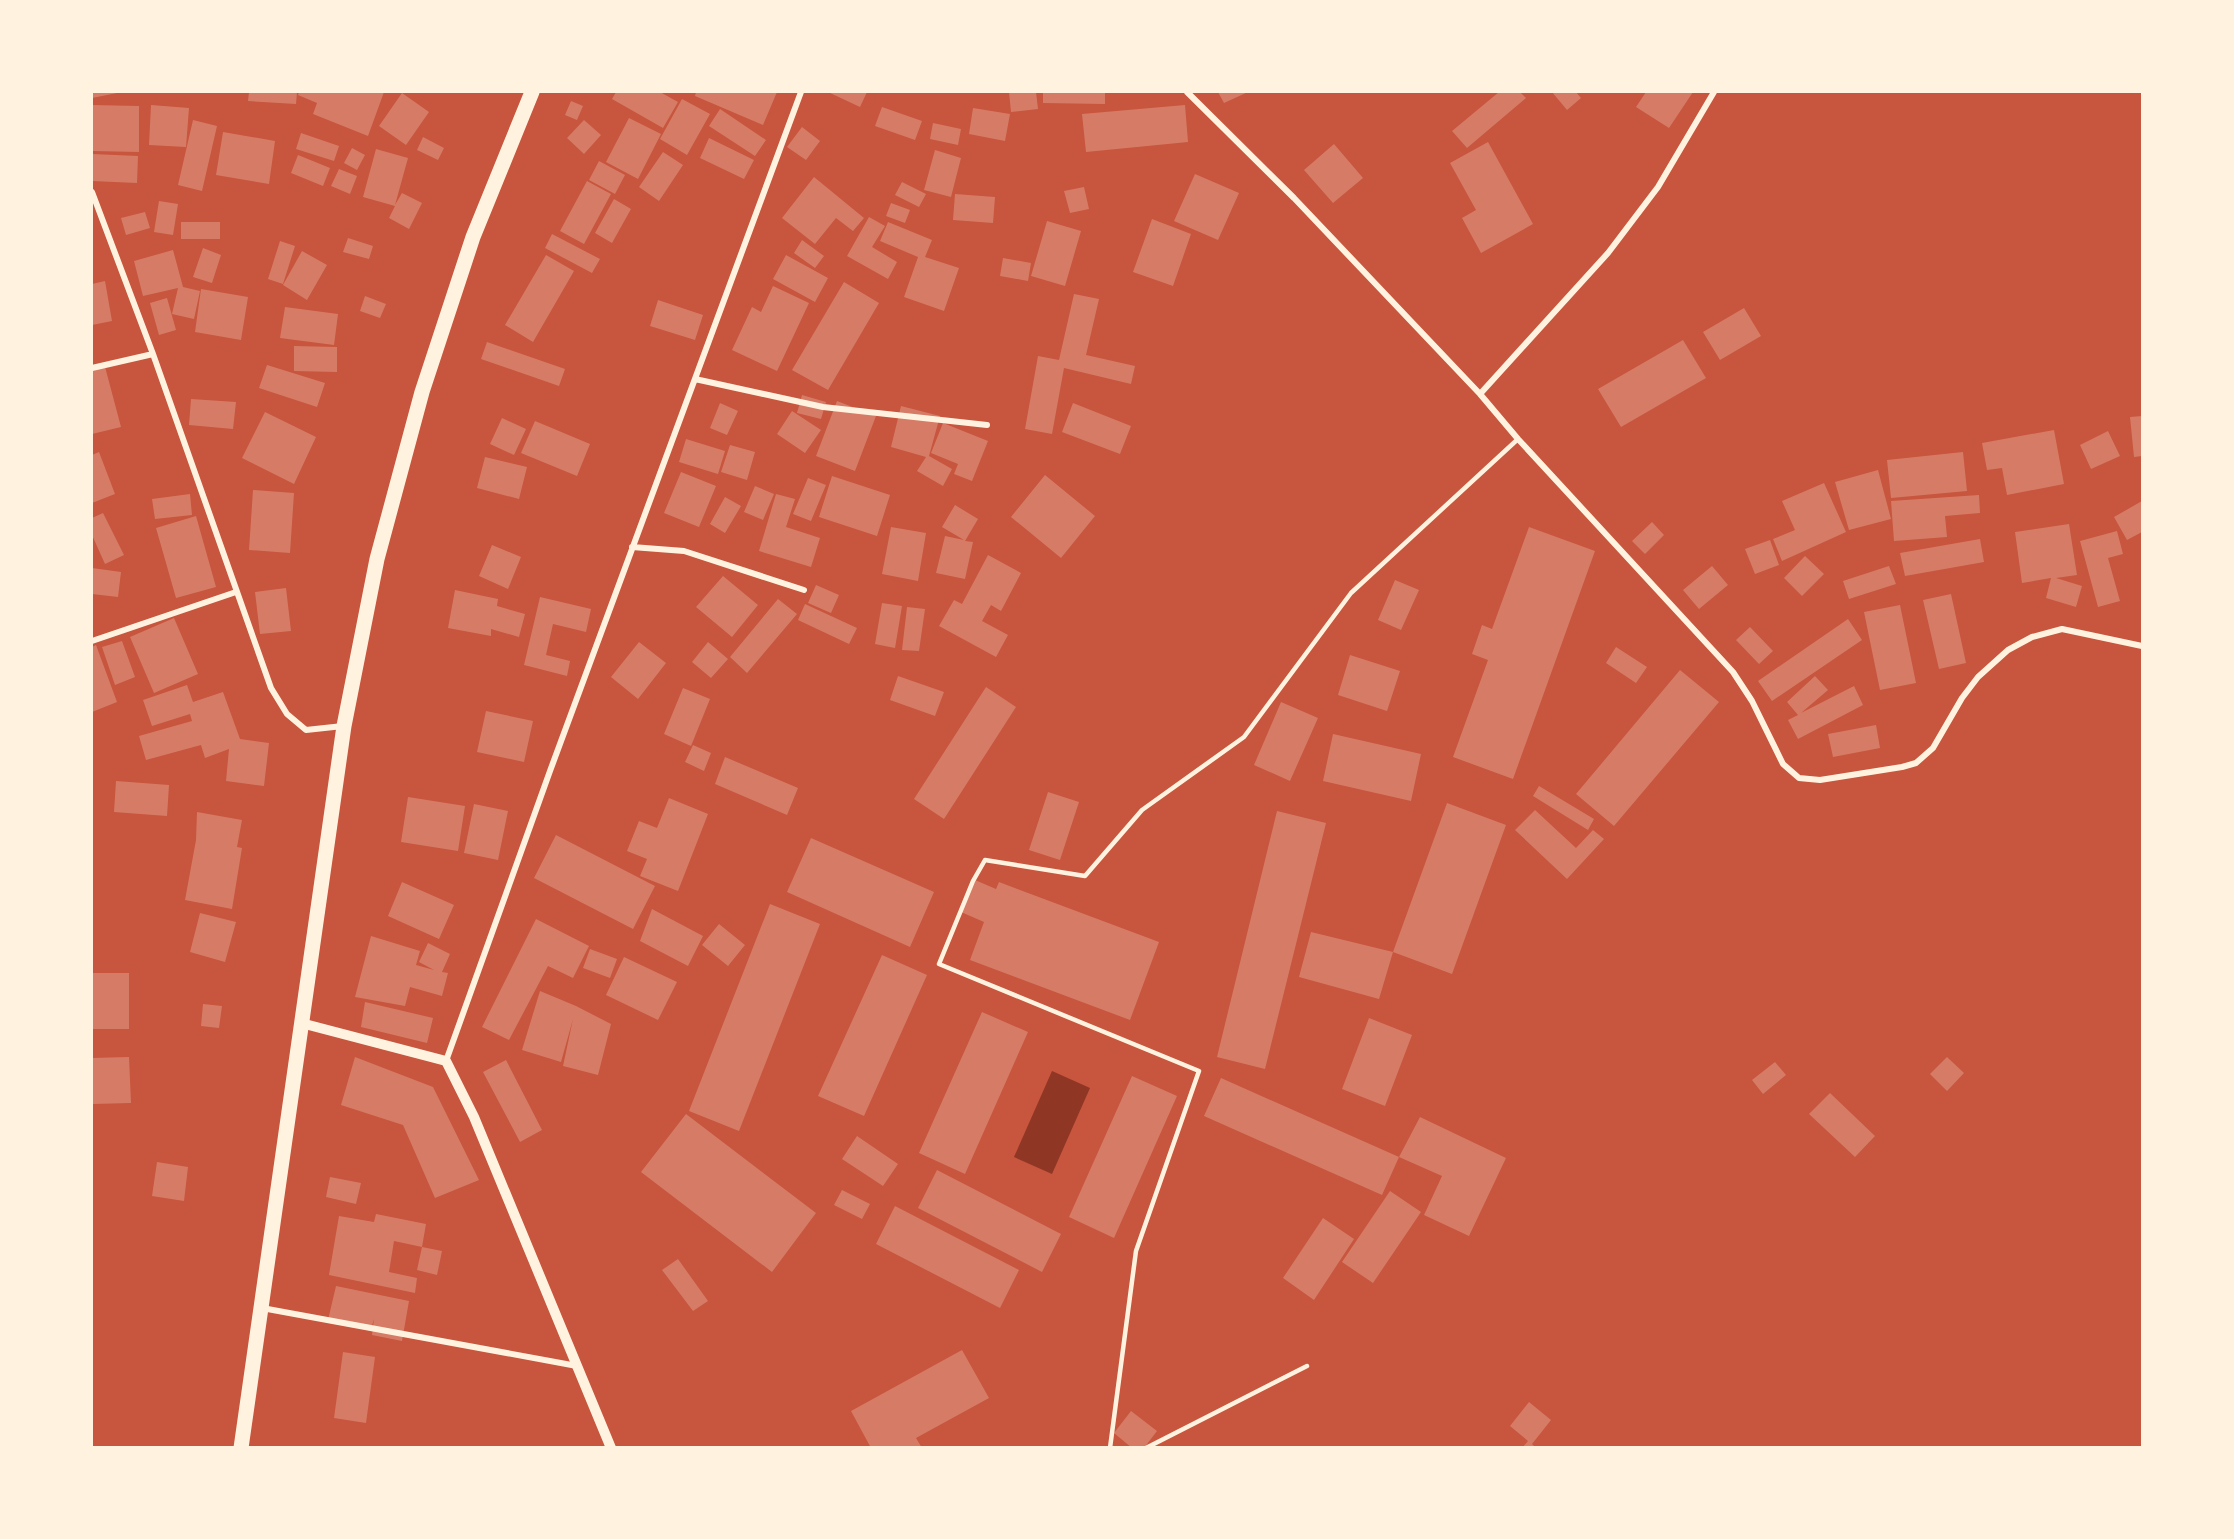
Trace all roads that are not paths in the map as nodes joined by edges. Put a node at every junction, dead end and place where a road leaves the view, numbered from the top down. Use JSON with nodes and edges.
{"nodes":[{"id":1,"x":532,"y":92,"type":"edge"},
{"id":2,"x":801,"y":92,"type":"edge"},
{"id":3,"x":1187,"y":92,"type":"edge"},
{"id":4,"x":1714,"y":92,"type":"edge"},
{"id":5,"x":92,"y":192,"type":"edge"},
{"id":6,"x":93,"y":200,"type":"edge"},
{"id":7,"x":153,"y":354,"type":"junction"},
{"id":8,"x":92,"y":368,"type":"edge"},
{"id":9,"x":695,"y":379,"type":"junction"},
{"id":10,"x":1480,"y":394,"type":"junction"},
{"id":11,"x":987,"y":425,"type":"dead end"},
{"id":12,"x":1518,"y":439,"type":"junction"},
{"id":13,"x":632,"y":548,"type":"junction"},
{"id":14,"x":804,"y":590,"type":"dead end"},
{"id":15,"x":236,"y":592,"type":"junction"},
{"id":16,"x":92,"y":641,"type":"edge"},
{"id":17,"x":2142,"y":646,"type":"edge"},
{"id":18,"x":344,"y":726,"type":"junction"},
{"id":19,"x":301,"y":1023,"type":"junction"},
{"id":20,"x":446,"y":1061,"type":"junction"},
{"id":21,"x":262,"y":1308,"type":"junction"},
{"id":22,"x":578,"y":1366,"type":"junction"},
{"id":23,"x":1307,"y":1366,"type":"dead end"},
{"id":24,"x":241,"y":1448,"type":"edge"},
{"id":25,"x":611,"y":1448,"type":"edge"},
{"id":26,"x":1110,"y":1448,"type":"edge"},
{"id":27,"x":1146,"y":1448,"type":"edge"}],
"edges":[{"from":1,"to":18,"type":"main road"},
{"from":2,"to":9,"type":"street"},
{"from":3,"to":10,"type":"street"},
{"from":4,"to":10,"type":"street"},
{"from":5,"to":6,"type":"street"},
{"from":6,"to":7,"type":"street"},
{"from":7,"to":8,"type":"street"},
{"from":7,"to":15,"type":"street"},
{"from":9,"to":11,"type":"street"},
{"from":9,"to":13,"type":"street"},
{"from":10,"to":12,"type":"street"},
{"from":12,"to":17,"type":"street"},
{"from":12,"to":26,"type":"lane"},
{"from":13,"to":14,"type":"street"},
{"from":13,"to":20,"type":"street"},
{"from":15,"to":16,"type":"street"},
{"from":15,"to":18,"type":"street"},
{"from":18,"to":19,"type":"main road"},
{"from":19,"to":20,"type":"street"},
{"from":19,"to":21,"type":"main road"},
{"from":20,"to":22,"type":"street"},
{"from":21,"to":22,"type":"street"},
{"from":21,"to":24,"type":"main road"},
{"from":22,"to":25,"type":"street"},
{"from":23,"to":27,"type":"lane"}]}
